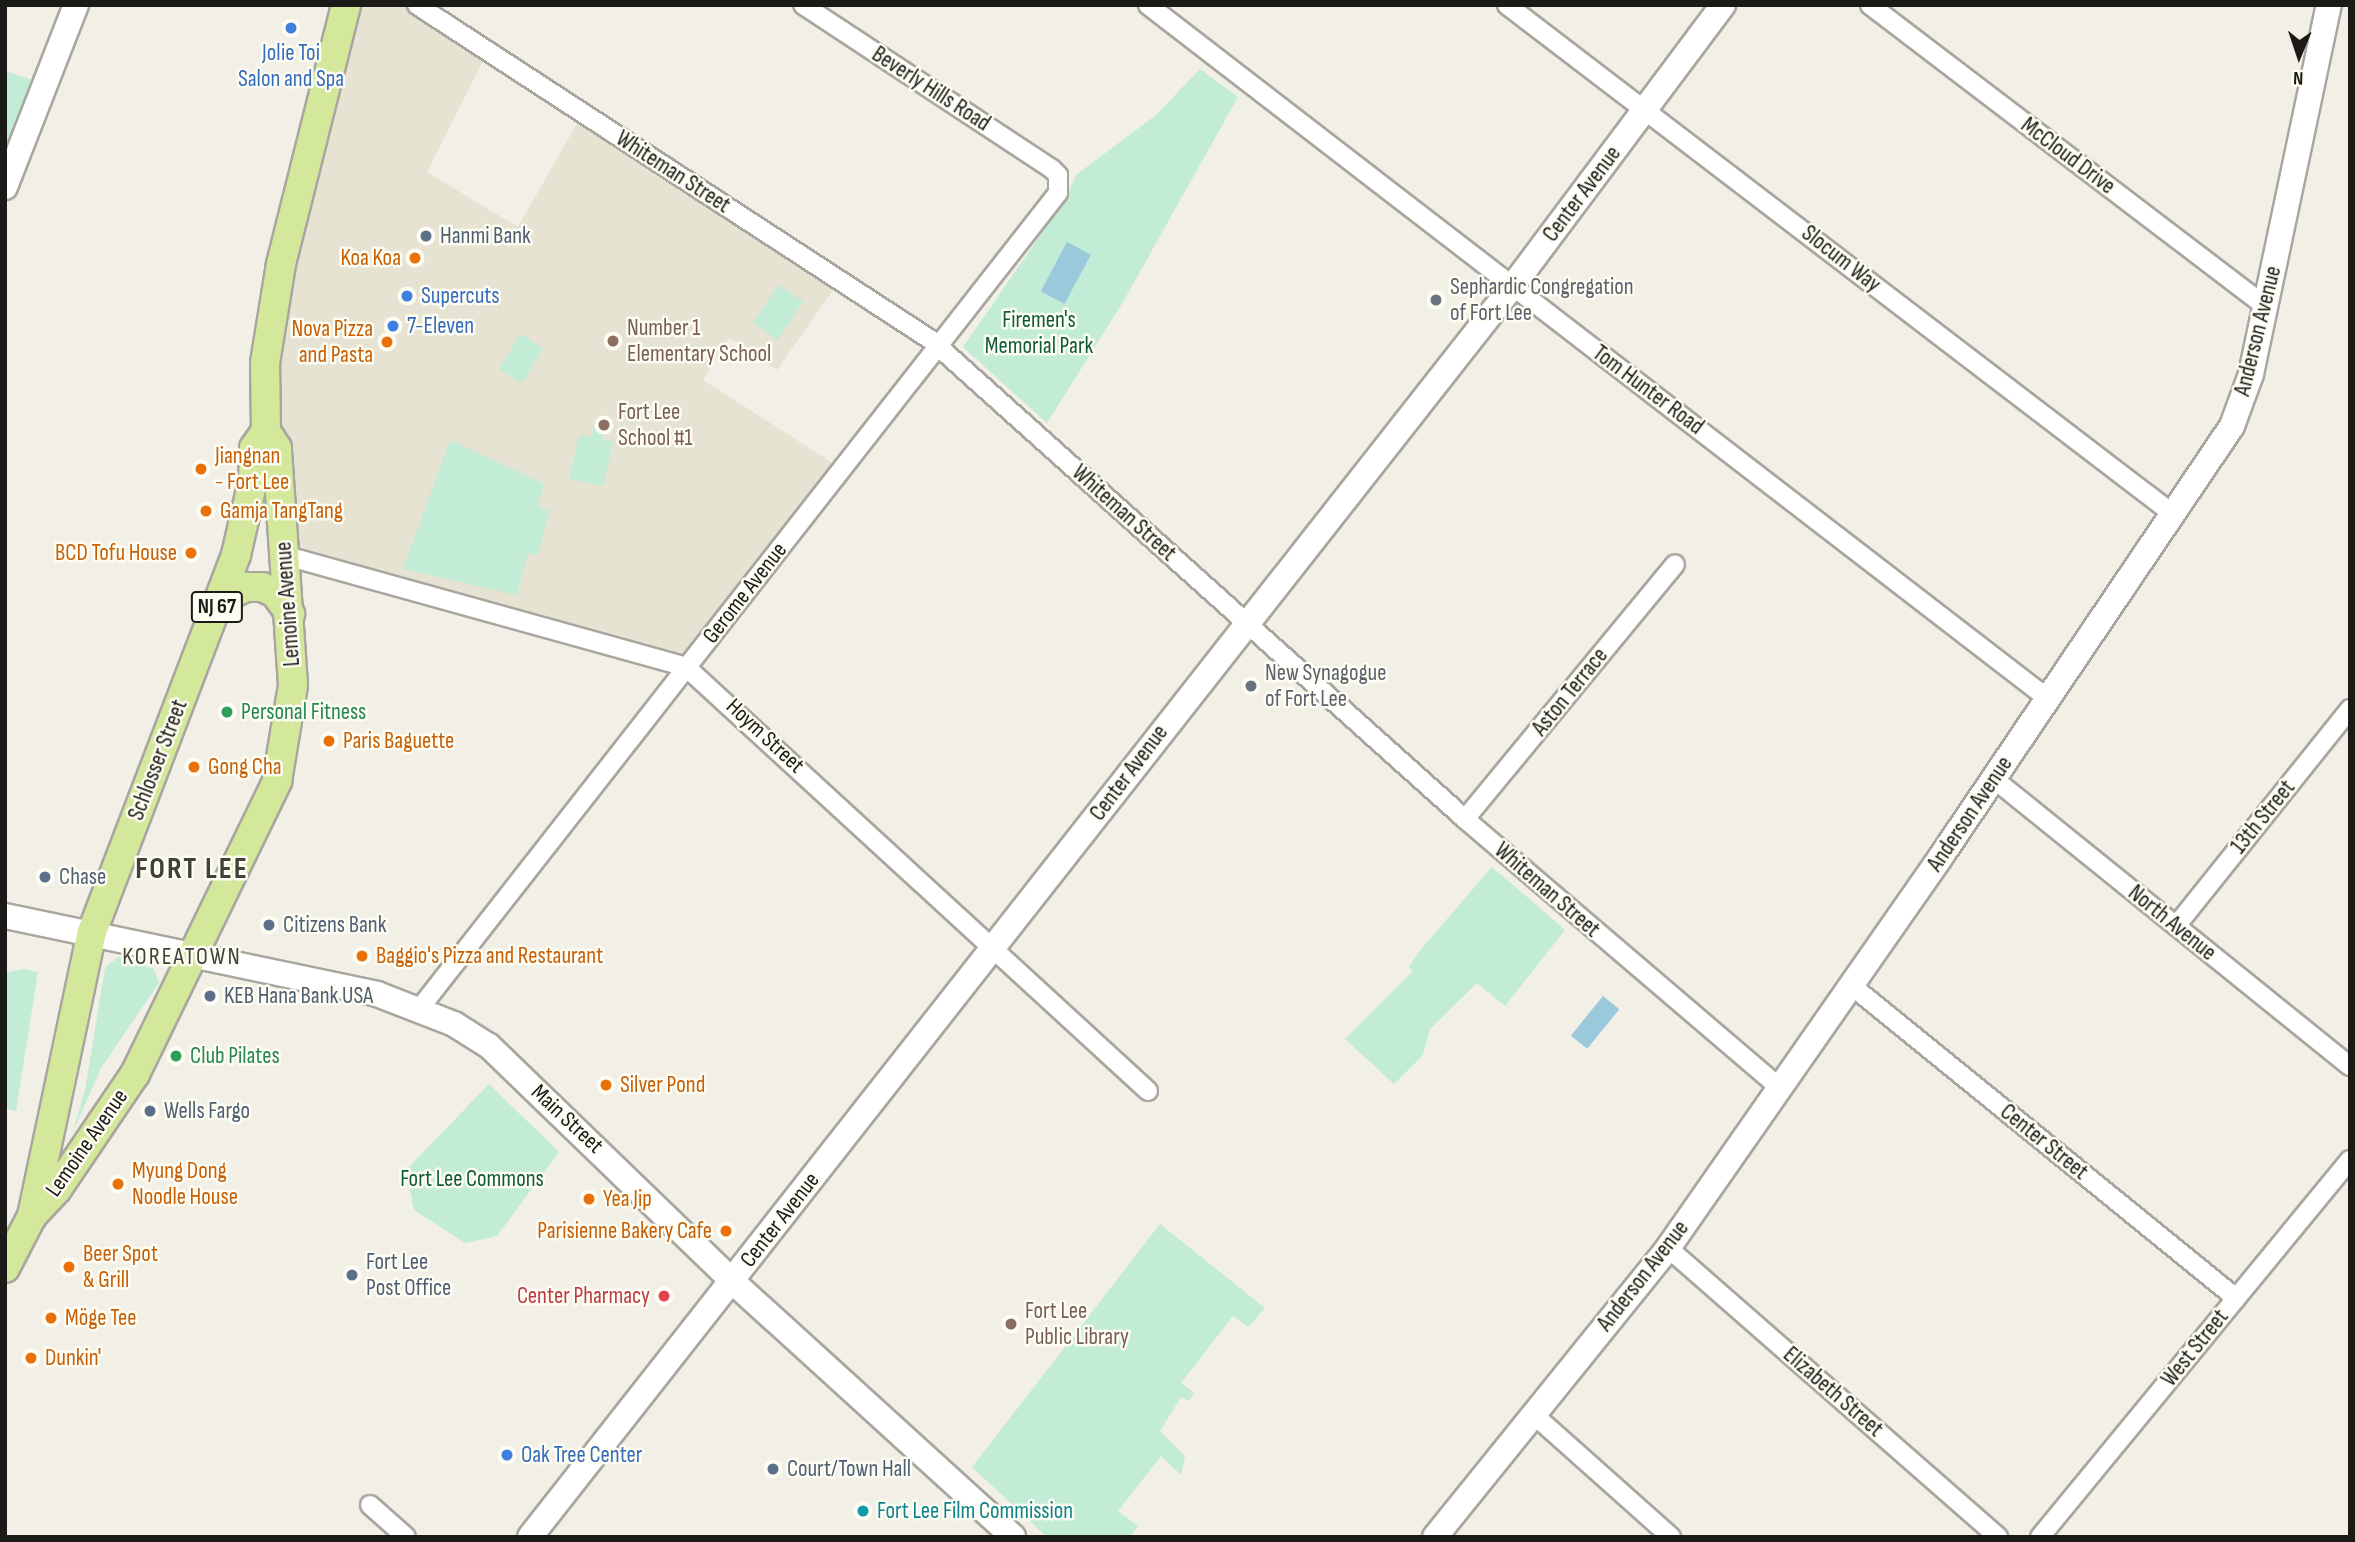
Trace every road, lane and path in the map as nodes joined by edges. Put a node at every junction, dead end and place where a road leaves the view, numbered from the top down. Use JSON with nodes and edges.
{"nodes":[{"id":1,"x":76,"y":5,"type":"edge"},
{"id":2,"x":346,"y":5,"type":"edge"},
{"id":3,"x":417,"y":5,"type":"edge"},
{"id":4,"x":803,"y":5,"type":"edge"},
{"id":5,"x":1148,"y":5,"type":"edge"},
{"id":6,"x":1507,"y":5,"type":"edge"},
{"id":7,"x":1723,"y":5,"type":"edge"},
{"id":8,"x":1870,"y":5,"type":"edge"},
{"id":9,"x":2329,"y":5,"type":"edge"},
{"id":10,"x":1646,"y":109,"type":"junction"},
{"id":11,"x":1058,"y":175,"type":"joint"},
{"id":12,"x":5,"y":187,"type":"edge"},
{"id":13,"x":1512,"y":287,"type":"junction"},
{"id":14,"x":2266,"y":307,"type":"junction"},
{"id":15,"x":938,"y":346,"type":"junction"},
{"id":16,"x":266,"y":431,"type":"junction"},
{"id":17,"x":2174,"y":514,"type":"junction"},
{"id":18,"x":284,"y":555,"type":"junction"},
{"id":19,"x":1675,"y":564,"type":"dead end"},
{"id":20,"x":220,"y":598,"type":"junction"},
{"id":21,"x":290,"y":614,"type":"junction"},
{"id":22,"x":1245,"y":622,"type":"junction"},
{"id":23,"x":686,"y":667,"type":"junction"},
{"id":24,"x":2047,"y":698,"type":"junction"},
{"id":25,"x":2350,"y":709,"type":"edge"},
{"id":26,"x":1994,"y":779,"type":"junction"},
{"id":27,"x":1465,"y":820,"type":"junction"},
{"id":28,"x":5,"y":916,"type":"edge"},
{"id":29,"x":2176,"y":926,"type":"junction"},
{"id":30,"x":92,"y":932,"type":"junction"},
{"id":31,"x":995,"y":947,"type":"junction"},
{"id":32,"x":195,"y":954,"type":"junction"},
{"id":33,"x":1852,"y":986,"type":"junction"},
{"id":34,"x":420,"y":1008,"type":"junction"},
{"id":35,"x":2350,"y":1066,"type":"edge"},
{"id":36,"x":1780,"y":1088,"type":"junction"},
{"id":37,"x":1148,"y":1091,"type":"dead end"},
{"id":38,"x":2350,"y":1160,"type":"edge"},
{"id":39,"x":32,"y":1216,"type":"junction"},
{"id":40,"x":1668,"y":1248,"type":"junction"},
{"id":41,"x":5,"y":1268,"type":"edge"},
{"id":42,"x":732,"y":1281,"type":"junction"},
{"id":43,"x":2236,"y":1298,"type":"junction"},
{"id":44,"x":1533,"y":1414,"type":"junction"},
{"id":45,"x":370,"y":1504,"type":"dead end"},
{"id":46,"x":1993,"y":1535,"type":"edge"},
{"id":47,"x":406,"y":1537,"type":"edge"},
{"id":48,"x":530,"y":1537,"type":"edge"},
{"id":49,"x":1013,"y":1537,"type":"edge"},
{"id":50,"x":1435,"y":1537,"type":"edge"},
{"id":51,"x":1671,"y":1537,"type":"edge"},
{"id":52,"x":2040,"y":1537,"type":"edge"}],
"edges":[{"from":1,"to":12,"type":"main road"},
{"from":2,"to":16,"type":"main road","name":"Lemoine Avenue","number":"NJ 67"},
{"from":3,"to":15,"type":"street","name":"Whiteman Street"},
{"from":4,"to":11,"type":"street","name":"Beverly Hills Road"},
{"from":5,"to":13,"type":"street","name":"Tom Hunter Road"},
{"from":6,"to":10,"type":"street","name":"Slocum Way"},
{"from":7,"to":10,"type":"main road","name":"Center Avenue"},
{"from":8,"to":14,"type":"street","name":"McCloud Drive"},
{"from":9,"to":14,"type":"main road","name":"Anderson Avenue"},
{"from":10,"to":13,"type":"main road","name":"Center Avenue"},
{"from":10,"to":17,"type":"street","name":"Slocum Way"},
{"from":11,"to":15,"type":"street","name":"Gerome Avenue"},
{"from":13,"to":22,"type":"main road","name":"Center Avenue"},
{"from":13,"to":24,"type":"street","name":"Tom Hunter Road"},
{"from":14,"to":17,"type":"main road","name":"Anderson Avenue"},
{"from":15,"to":22,"type":"street","name":"Whiteman Street"},
{"from":15,"to":23,"type":"street","name":"Gerome Avenue"},
{"from":16,"to":18,"type":"main road","name":"Lemoine Avenue","number":"NJ 67"},
{"from":16,"to":20,"type":"main road","name":"Schlosser Street","number":"NJ 67"},
{"from":17,"to":24,"type":"main road","name":"Anderson Avenue"},
{"from":18,"to":21,"type":"main road","name":"Lemoine Avenue","number":"NJ 67"},
{"from":18,"to":23,"type":"street","name":"Hoym Street"},
{"from":19,"to":27,"type":"street","name":"Aston Terrace"},
{"from":20,"to":21,"type":"main road"},
{"from":20,"to":30,"type":"main road","name":"Schlosser Street","number":"NJ 67"},
{"from":21,"to":32,"type":"main road","name":"Lemoine Avenue","number":"NJ 67"},
{"from":22,"to":27,"type":"street","name":"Whiteman Street"},
{"from":22,"to":31,"type":"main road","name":"Center Avenue"},
{"from":23,"to":31,"type":"street","name":"Hoym Street"},
{"from":23,"to":34,"type":"street","name":"Gerome Avenue"},
{"from":24,"to":26,"type":"main road","name":"Anderson Avenue"},
{"from":25,"to":29,"type":"street","name":"13th Street"},
{"from":26,"to":29,"type":"street","name":"North Avenue"},
{"from":26,"to":33,"type":"main road","name":"Anderson Avenue"},
{"from":27,"to":36,"type":"street","name":"Whiteman Street"},
{"from":28,"to":30,"type":"main road","name":"Main Street"},
{"from":29,"to":35,"type":"street","name":"North Avenue"},
{"from":30,"to":32,"type":"main road","name":"Main Street"},
{"from":30,"to":39,"type":"main road","name":"Schlosser Street","number":"NJ 67"},
{"from":31,"to":37,"type":"street","name":"Hoym Street"},
{"from":31,"to":42,"type":"main road","name":"Center Avenue"},
{"from":32,"to":34,"type":"main road","name":"Main Street"},
{"from":32,"to":39,"type":"main road","name":"Lemoine Avenue","number":"NJ 67"},
{"from":33,"to":36,"type":"main road","name":"Anderson Avenue"},
{"from":33,"to":43,"type":"street","name":"Center Street"},
{"from":34,"to":42,"type":"main road","name":"Main Street"},
{"from":36,"to":40,"type":"main road","name":"Anderson Avenue"},
{"from":38,"to":43,"type":"street","name":"West Street"},
{"from":39,"to":41,"type":"main road","name":"Lemoine Avenue","number":"NJ 67"},
{"from":40,"to":44,"type":"main road","name":"Anderson Avenue"},
{"from":40,"to":46,"type":"street","name":"Elizabeth Street"},
{"from":42,"to":48,"type":"main road","name":"Center Avenue"},
{"from":42,"to":49,"type":"main road","name":"Main Street"},
{"from":43,"to":52,"type":"street","name":"West Street"},
{"from":44,"to":50,"type":"main road","name":"Anderson Avenue"},
{"from":44,"to":51,"type":"street"},
{"from":45,"to":47,"type":"street"}]}
